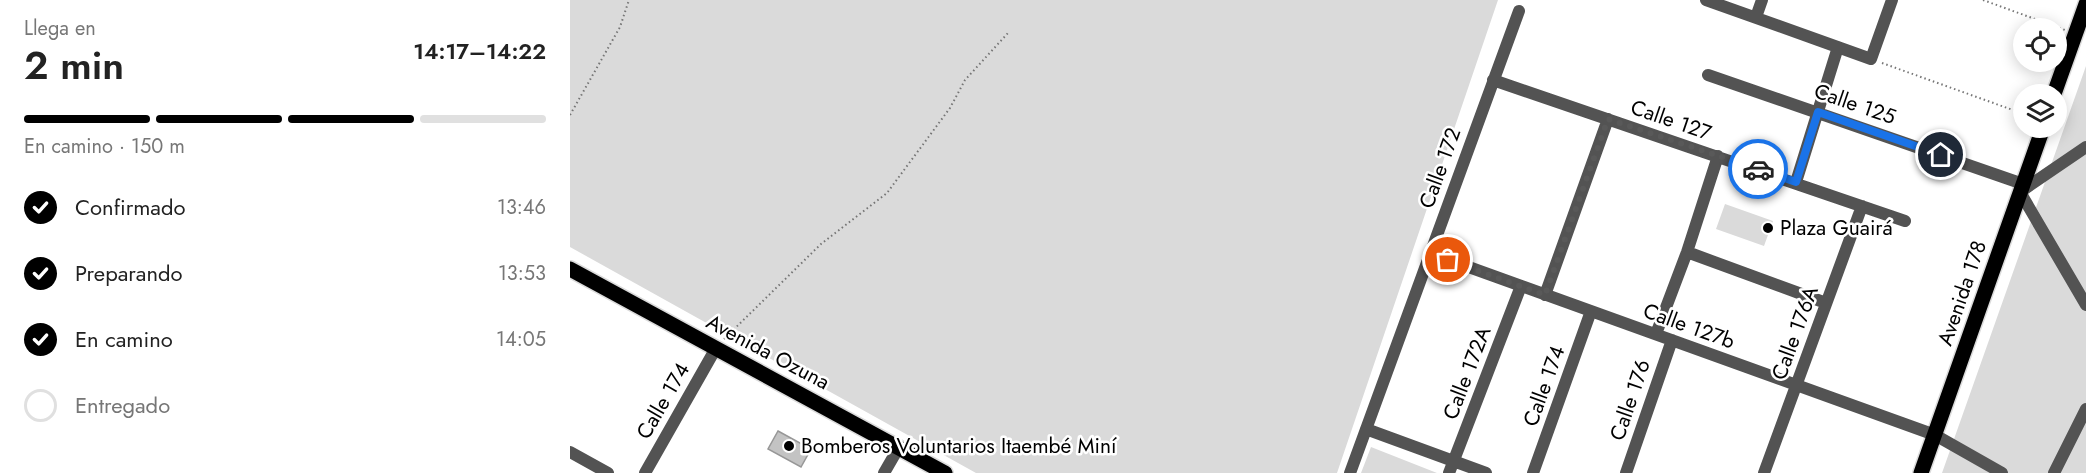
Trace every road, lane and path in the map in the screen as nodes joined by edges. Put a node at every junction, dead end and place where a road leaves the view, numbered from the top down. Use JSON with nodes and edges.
{"nodes":[{"id":1,"x":629,"y":0,"type":"edge"},
{"id":2,"x":1706,"y":0,"type":"edge"},
{"id":3,"x":1762,"y":0,"type":"edge"},
{"id":4,"x":1892,"y":0,"type":"edge"},
{"id":5,"x":1983,"y":0,"type":"edge"},
{"id":6,"x":2086,"y":4,"type":"edge"},
{"id":7,"x":1519,"y":11,"type":"dead end"},
{"id":8,"x":1756,"y":17,"type":"junction"},
{"id":9,"x":1008,"y":33,"type":"dead end"},
{"id":10,"x":2076,"y":34,"type":"junction"},
{"id":11,"x":1838,"y":47,"type":"junction"},
{"id":12,"x":1871,"y":59,"type":"junction"},
{"id":13,"x":1708,"y":75,"type":"dead end"},
{"id":14,"x":1493,"y":80,"type":"junction"},
{"id":15,"x":2058,"y":84,"type":"edge"},
{"id":16,"x":2013,"y":110,"type":"edge"},
{"id":17,"x":1818,"y":112,"type":"junction"},
{"id":18,"x":570,"y":115,"type":"edge"},
{"id":19,"x":1608,"y":119,"type":"junction"},
{"id":20,"x":2039,"y":138,"type":"edge"},
{"id":21,"x":2086,"y":147,"type":"edge"},
{"id":22,"x":1718,"y":156,"type":"junction"},
{"id":23,"x":1796,"y":182,"type":"junction"},
{"id":24,"x":2021,"y":188,"type":"junction"},
{"id":25,"x":1862,"y":206,"type":"junction"},
{"id":26,"x":1905,"y":221,"type":"dead end"},
{"id":27,"x":1687,"y":252,"type":"junction"},
{"id":28,"x":1430,"y":253,"type":"junction"},
{"id":29,"x":570,"y":269,"type":"edge"},
{"id":30,"x":1521,"y":286,"type":"junction"},
{"id":31,"x":2082,"y":288,"type":"edge"},
{"id":32,"x":1545,"y":295,"type":"junction"},
{"id":33,"x":1826,"y":303,"type":"junction"},
{"id":34,"x":2086,"y":305,"type":"edge"},
{"id":35,"x":1591,"y":311,"type":"junction"},
{"id":36,"x":1656,"y":334,"type":"junction"},
{"id":37,"x":1672,"y":340,"type":"junction"},
{"id":38,"x":716,"y":348,"type":"junction"},
{"id":39,"x":1796,"y":385,"type":"junction"},
{"id":40,"x":2086,"y":409,"type":"edge"},
{"id":41,"x":1366,"y":429,"type":"junction"},
{"id":42,"x":1935,"y":435,"type":"junction"},
{"id":43,"x":899,"y":447,"type":"junction"},
{"id":44,"x":570,"y":452,"type":"edge"},
{"id":45,"x":1452,"y":467,"type":"edge"},
{"id":46,"x":608,"y":473,"type":"edge"},
{"id":47,"x":645,"y":473,"type":"edge"},
{"id":48,"x":884,"y":473,"type":"edge"},
{"id":49,"x":945,"y":473,"type":"edge"},
{"id":50,"x":1350,"y":473,"type":"edge"},
{"id":51,"x":1486,"y":473,"type":"edge"},
{"id":52,"x":1533,"y":473,"type":"edge"},
{"id":53,"x":1626,"y":473,"type":"edge"},
{"id":54,"x":1764,"y":473,"type":"edge"},
{"id":55,"x":1921,"y":473,"type":"edge"},
{"id":56,"x":2002,"y":473,"type":"edge"},
{"id":57,"x":2054,"y":473,"type":"edge"}],
"edges":[{"from":1,"to":18,"type":"path"},
{"from":2,"to":8,"type":"street"},
{"from":3,"to":8,"type":"street"},
{"from":4,"to":12,"type":"street"},
{"from":5,"to":10,"type":"path"},
{"from":6,"to":10,"type":"main road"},
{"from":7,"to":14,"type":"street","name":"Calle 172"},
{"from":8,"to":11,"type":"street"},
{"from":9,"to":38,"type":"path"},
{"from":10,"to":15,"type":"main road"},
{"from":11,"to":12,"type":"street"},
{"from":11,"to":17,"type":"street"},
{"from":12,"to":16,"type":"path"},
{"from":13,"to":17,"type":"street","name":"Calle 125"},
{"from":14,"to":19,"type":"street","name":"Calle 127"},
{"from":14,"to":28,"type":"street","name":"Calle 172"},
{"from":17,"to":23,"type":"street"},
{"from":17,"to":24,"type":"street","name":"Calle 125"},
{"from":19,"to":22,"type":"street","name":"Calle 127"},
{"from":19,"to":32,"type":"street"},
{"from":20,"to":24,"type":"main road","name":"Avenida 178"},
{"from":21,"to":24,"type":"street"},
{"from":22,"to":23,"type":"street","name":"Calle 127"},
{"from":22,"to":27,"type":"street"},
{"from":23,"to":25,"type":"street","name":"Calle 127"},
{"from":24,"to":31,"type":"street"},
{"from":24,"to":42,"type":"main road","name":"Avenida 178"},
{"from":25,"to":26,"type":"street","name":"Calle 127"},
{"from":25,"to":33,"type":"street","name":"Calle 176A"},
{"from":27,"to":33,"type":"street"},
{"from":27,"to":36,"type":"street"},
{"from":28,"to":30,"type":"street","name":"Calle 127b"},
{"from":28,"to":41,"type":"street","name":"Calle 172"},
{"from":29,"to":38,"type":"main road","name":"Avenida Ozuna"},
{"from":30,"to":32,"type":"street","name":"Calle 127b"},
{"from":30,"to":45,"type":"street","name":"Calle 172A"},
{"from":31,"to":34,"type":"street"},
{"from":32,"to":35,"type":"street","name":"Calle 127b"},
{"from":33,"to":39,"type":"street","name":"Calle 176A"},
{"from":35,"to":36,"type":"street","name":"Calle 127b"},
{"from":35,"to":52,"type":"street","name":"Calle 174"},
{"from":36,"to":37,"type":"street","name":"Calle 127b"},
{"from":37,"to":39,"type":"street","name":"Calle 127b"},
{"from":37,"to":53,"type":"street","name":"Calle 176"},
{"from":38,"to":43,"type":"main road","name":"Avenida Ozuna"},
{"from":38,"to":47,"type":"street","name":"Calle 174"},
{"from":39,"to":42,"type":"street","name":"Calle 127b"},
{"from":39,"to":54,"type":"street","name":"Calle 176A"},
{"from":40,"to":57,"type":"street"},
{"from":41,"to":45,"type":"street"},
{"from":41,"to":50,"type":"street","name":"Calle 172"},
{"from":42,"to":55,"type":"main road","name":"Avenida 178"},
{"from":42,"to":56,"type":"street","name":"Calle 127b"},
{"from":43,"to":48,"type":"street"},
{"from":43,"to":49,"type":"main road","name":"Avenida Ozuna"},
{"from":44,"to":46,"type":"street"},
{"from":45,"to":51,"type":"street"}]}
